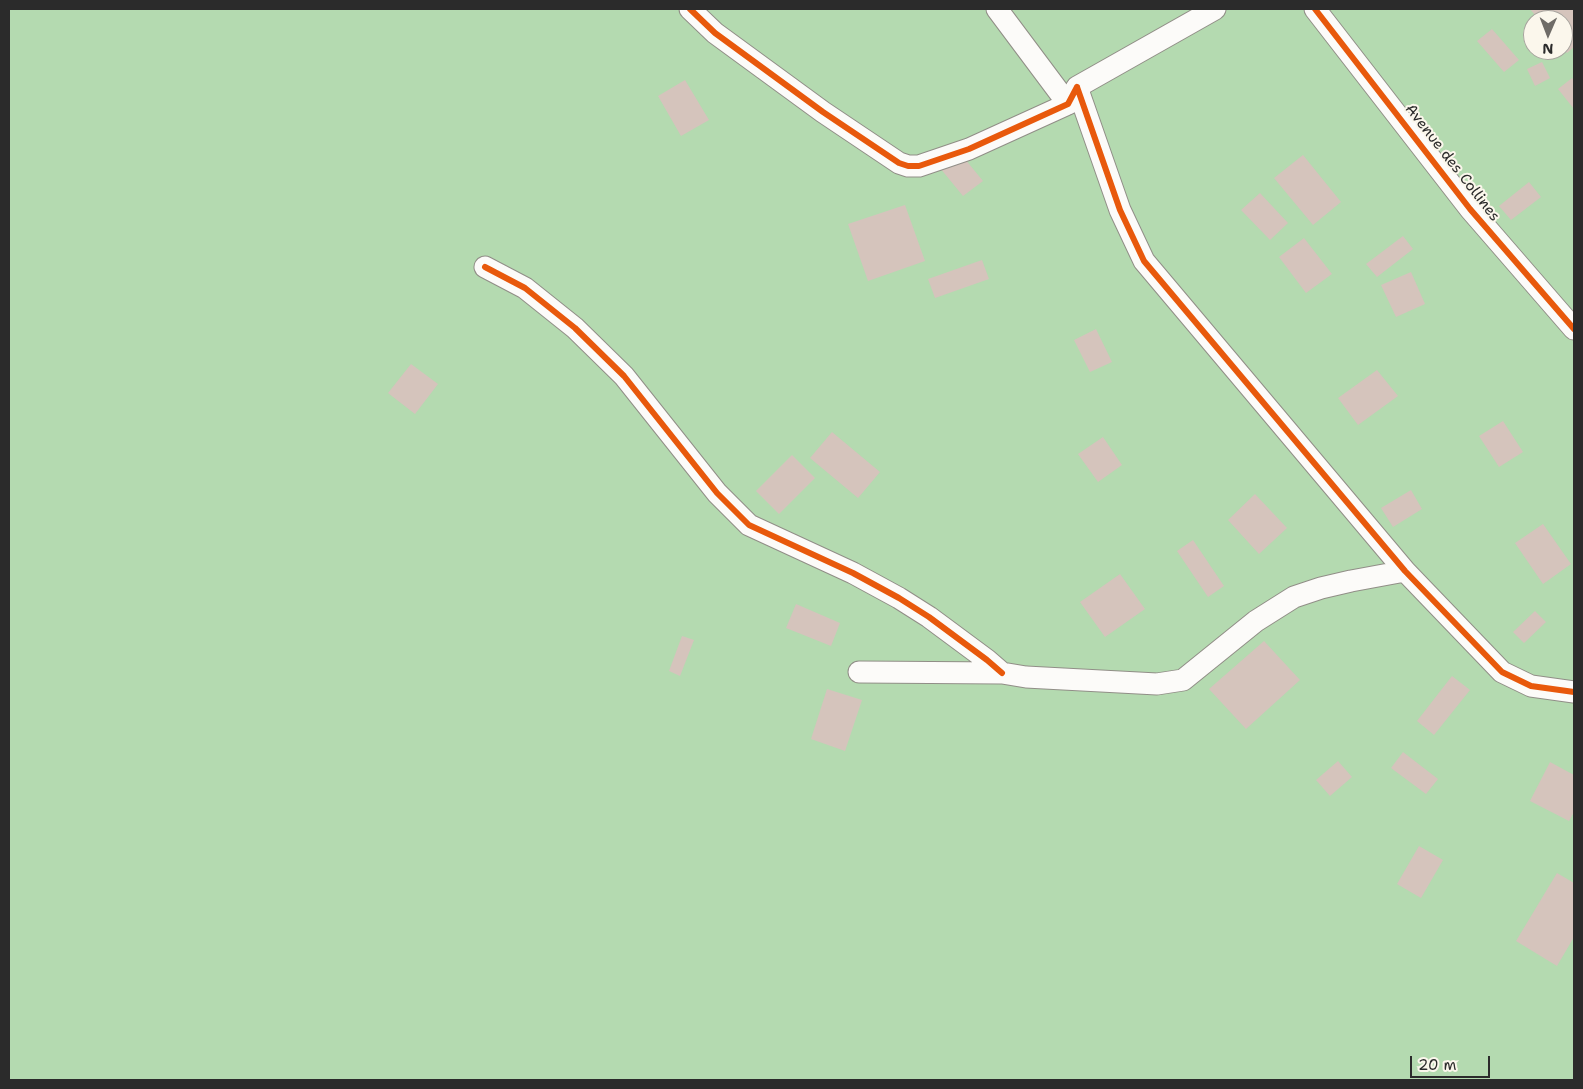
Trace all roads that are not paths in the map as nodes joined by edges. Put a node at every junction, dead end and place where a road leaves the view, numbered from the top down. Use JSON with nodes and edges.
{"nodes":[{"id":1,"x":690,"y":9,"type":"edge"},
{"id":2,"x":997,"y":9,"type":"edge"},
{"id":3,"x":1215,"y":9,"type":"edge"},
{"id":4,"x":1315,"y":9,"type":"edge"},
{"id":5,"x":1072,"y":96,"type":"junction"},
{"id":6,"x":485,"y":267,"type":"dead end"},
{"id":7,"x":1574,"y":329,"type":"edge"},
{"id":8,"x":1405,"y":571,"type":"junction"},
{"id":9,"x":859,"y":672,"type":"dead end"},
{"id":10,"x":1002,"y":673,"type":"junction"},
{"id":11,"x":1574,"y":692,"type":"edge"}],
"edges":[{"from":1,"to":5,"type":"street"},
{"from":2,"to":5,"type":"street"},
{"from":3,"to":5,"type":"street"},
{"from":4,"to":7,"type":"street","name":"Avenue des Collines"},
{"from":5,"to":8,"type":"street"},
{"from":6,"to":10,"type":"street"},
{"from":8,"to":10,"type":"street"},
{"from":8,"to":11,"type":"street"},
{"from":9,"to":10,"type":"street"}]}
